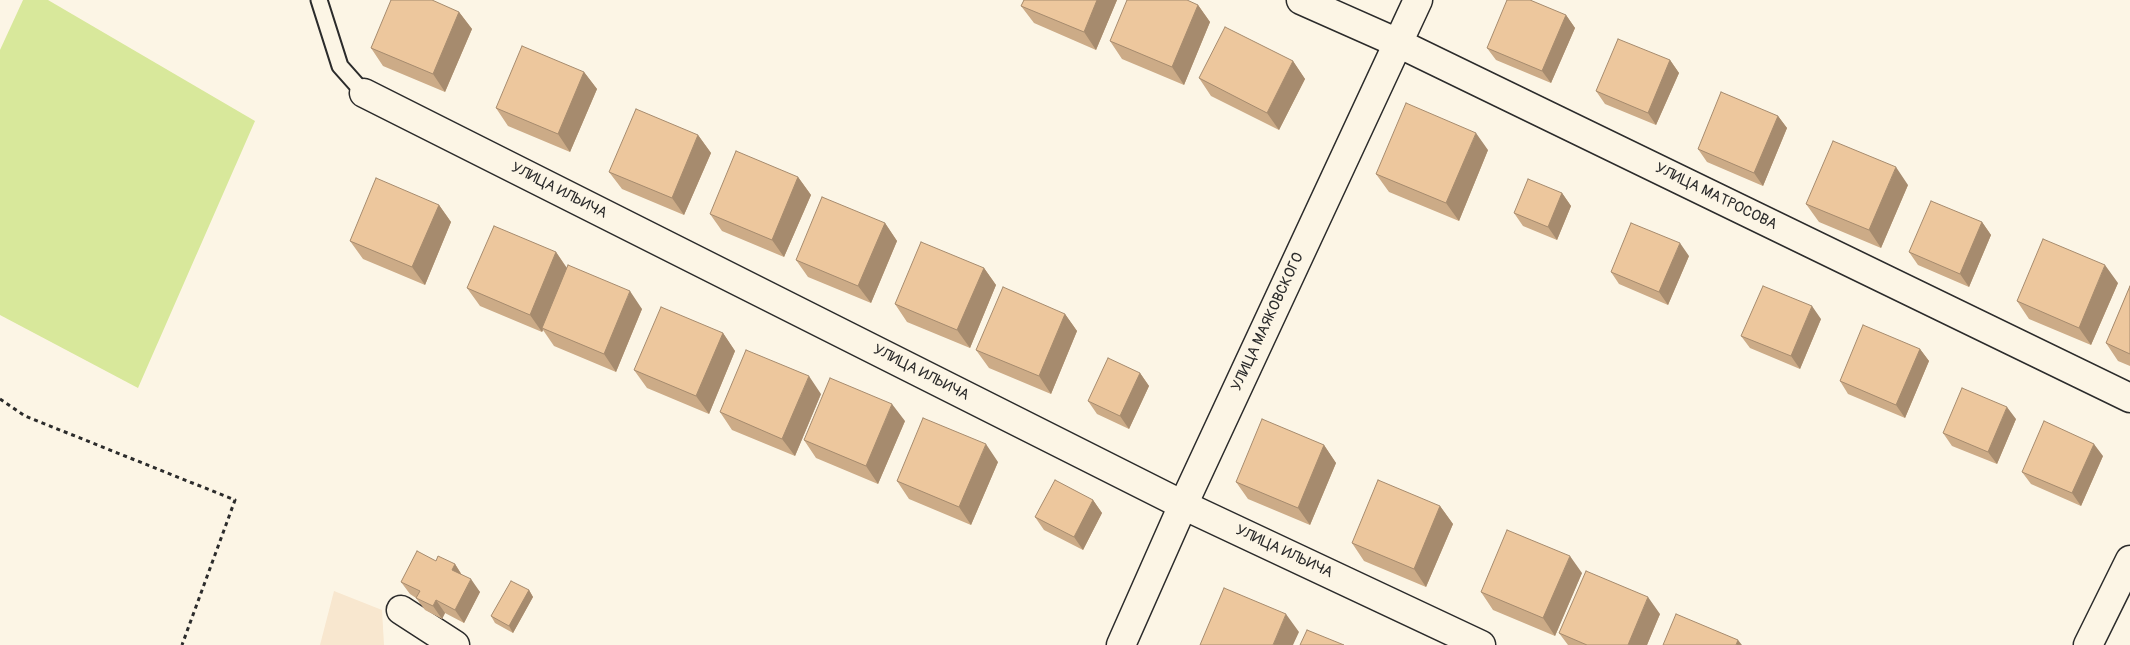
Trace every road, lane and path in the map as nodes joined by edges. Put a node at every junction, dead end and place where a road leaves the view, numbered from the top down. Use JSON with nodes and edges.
{"nodes":[{"id":1,"x":319,"y":0,"type":"edge"},
{"id":2,"x":1301,"y":0,"type":"edge"},
{"id":3,"x":1418,"y":0,"type":"edge"},
{"id":4,"x":1398,"y":44,"type":"junction"},
{"id":5,"x":364,"y":93,"type":"joint"},
{"id":6,"x":0,"y":398,"type":"edge"},
{"id":7,"x":2130,"y":398,"type":"edge"},
{"id":8,"x":1183,"y":504,"type":"junction"},
{"id":9,"x":2130,"y":560,"type":"edge"},
{"id":10,"x":401,"y":610,"type":"dead end"},
{"id":11,"x":182,"y":645,"type":"edge"},
{"id":12,"x":455,"y":645,"type":"edge"},
{"id":13,"x":1121,"y":645,"type":"edge"},
{"id":14,"x":1481,"y":645,"type":"edge"},
{"id":15,"x":2088,"y":645,"type":"edge"}],
"edges":[{"from":1,"to":5,"type":"lane"},
{"from":2,"to":4,"type":"street","name":"УЛИЦА МАТРОСОВА"},
{"from":3,"to":4,"type":"street","name":"УЛИЦА МАЯКОВСКОГО"},
{"from":4,"to":7,"type":"street","name":"УЛИЦА МАТРОСОВА"},
{"from":4,"to":8,"type":"street","name":"УЛИЦА МАЯКОВСКОГО"},
{"from":5,"to":8,"type":"street","name":"УЛИЦА ИЛЬИЧА"},
{"from":6,"to":11,"type":"path"},
{"from":8,"to":13,"type":"street","name":"УЛИЦА МАЯКОВСКОГО"},
{"from":8,"to":14,"type":"street","name":"УЛИЦА ИЛЬИЧА"},
{"from":9,"to":15,"type":"street"},
{"from":10,"to":12,"type":"street"}]}
